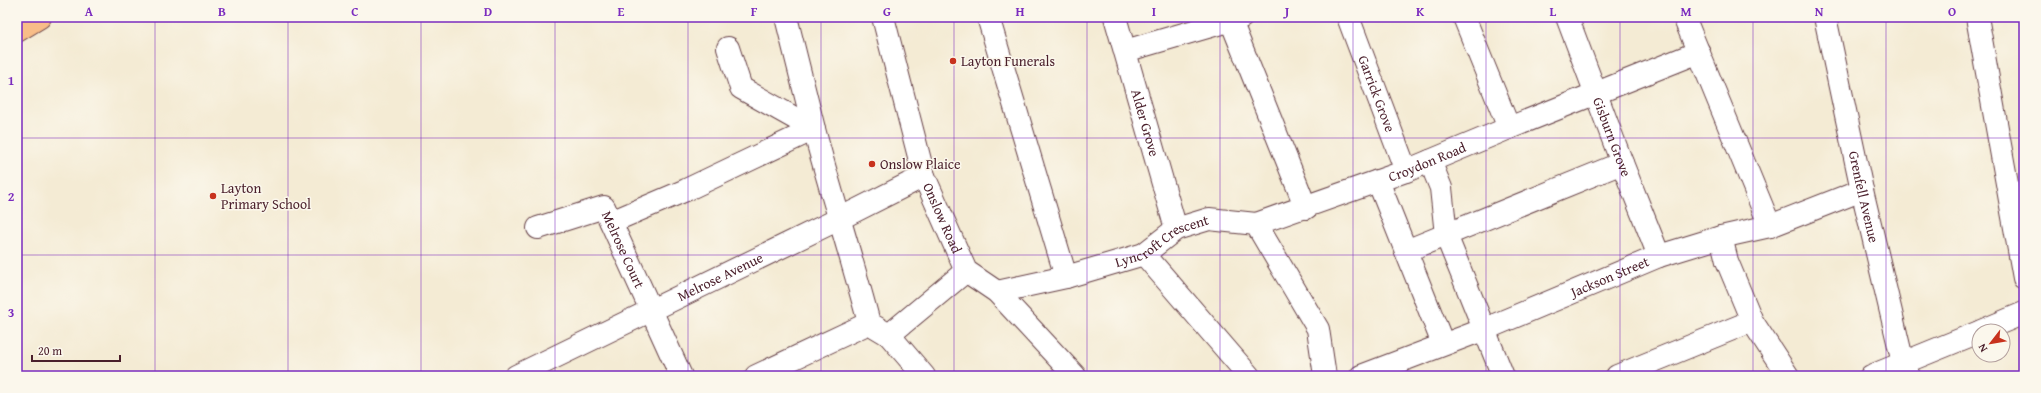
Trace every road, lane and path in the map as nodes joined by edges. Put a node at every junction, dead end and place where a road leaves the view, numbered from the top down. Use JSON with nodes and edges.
{"nodes":[{"id":1,"x":40,"y":17,"type":"edge"},
{"id":2,"x":786,"y":17,"type":"edge"},
{"id":3,"x":883,"y":17,"type":"edge"},
{"id":4,"x":988,"y":17,"type":"edge"},
{"id":5,"x":1115,"y":17,"type":"edge"},
{"id":6,"x":1348,"y":17,"type":"edge"},
{"id":7,"x":1464,"y":17,"type":"edge"},
{"id":8,"x":1567,"y":17,"type":"edge"},
{"id":9,"x":1684,"y":17,"type":"edge"},
{"id":10,"x":1825,"y":17,"type":"edge"},
{"id":11,"x":1977,"y":17,"type":"edge"},
{"id":12,"x":1237,"y":19,"type":"edge"},
{"id":13,"x":17,"y":31,"type":"edge"},
{"id":14,"x":728,"y":48,"type":"dead end"},
{"id":15,"x":1125,"y":51,"type":"junction"},
{"id":16,"x":1699,"y":52,"type":"junction"},
{"id":17,"x":1596,"y":93,"type":"junction"},
{"id":18,"x":1509,"y":128,"type":"junction"},
{"id":19,"x":814,"y":129,"type":"junction"},
{"id":20,"x":1430,"y":161,"type":"junction"},
{"id":21,"x":1622,"y":163,"type":"junction"},
{"id":22,"x":1406,"y":171,"type":"junction"},
{"id":23,"x":924,"y":176,"type":"junction"},
{"id":24,"x":1378,"y":181,"type":"junction"},
{"id":25,"x":1862,"y":190,"type":"junction"},
{"id":26,"x":1306,"y":208,"type":"junction"},
{"id":27,"x":839,"y":219,"type":"junction"},
{"id":28,"x":611,"y":222,"type":"junction"},
{"id":29,"x":1256,"y":224,"type":"junction"},
{"id":30,"x":1770,"y":226,"type":"junction"},
{"id":31,"x":538,"y":228,"type":"dead end"},
{"id":32,"x":1176,"y":229,"type":"junction"},
{"id":33,"x":1446,"y":235,"type":"junction"},
{"id":34,"x":1721,"y":237,"type":"junction"},
{"id":35,"x":1406,"y":251,"type":"junction"},
{"id":36,"x":1144,"y":254,"type":"junction"},
{"id":37,"x":1660,"y":256,"type":"junction"},
{"id":38,"x":966,"y":271,"type":"junction"},
{"id":39,"x":1066,"y":276,"type":"junction"},
{"id":40,"x":2024,"y":278,"type":"edge"},
{"id":41,"x":998,"y":292,"type":"junction"},
{"id":42,"x":651,"y":311,"type":"junction"},
{"id":43,"x":2024,"y":313,"type":"edge"},
{"id":44,"x":1752,"y":321,"type":"junction"},
{"id":45,"x":869,"y":323,"type":"junction"},
{"id":46,"x":2000,"y":323,"type":"edge"},
{"id":47,"x":1485,"y":329,"type":"junction"},
{"id":48,"x":889,"y":335,"type":"junction"},
{"id":49,"x":1971,"y":336,"type":"edge"},
{"id":50,"x":1443,"y":344,"type":"junction"},
{"id":51,"x":1906,"y":370,"type":"edge"},
{"id":52,"x":516,"y":376,"type":"edge"},
{"id":53,"x":681,"y":376,"type":"edge"},
{"id":54,"x":756,"y":376,"type":"edge"},
{"id":55,"x":924,"y":376,"type":"edge"},
{"id":56,"x":1075,"y":376,"type":"edge"},
{"id":57,"x":1249,"y":376,"type":"edge"},
{"id":58,"x":1325,"y":376,"type":"edge"},
{"id":59,"x":1361,"y":376,"type":"edge"},
{"id":60,"x":1503,"y":376,"type":"edge"},
{"id":61,"x":1617,"y":376,"type":"edge"},
{"id":62,"x":1788,"y":376,"type":"edge"},
{"id":63,"x":1871,"y":376,"type":"edge"}],
"edges":[{"from":1,"to":13,"type":"main road"},
{"from":2,"to":19,"type":"street"},
{"from":3,"to":23,"type":"street","name":"Onslow Road"},
{"from":4,"to":39,"type":"street"},
{"from":5,"to":15,"type":"street","name":"Alder Grove"},
{"from":6,"to":22,"type":"street","name":"Garrick Grove"},
{"from":7,"to":18,"type":"street"},
{"from":8,"to":17,"type":"street","name":"Gisburn Grove"},
{"from":9,"to":16,"type":"street"},
{"from":10,"to":25,"type":"street","name":"Grenfell Avenue"},
{"from":11,"to":40,"type":"street"},
{"from":12,"to":15,"type":"street"},
{"from":12,"to":26,"type":"street"},
{"from":14,"to":19,"type":"street"},
{"from":15,"to":32,"type":"street","name":"Alder Grove"},
{"from":16,"to":17,"type":"street","name":"Croydon Road"},
{"from":16,"to":30,"type":"street"},
{"from":17,"to":18,"type":"street","name":"Croydon Road"},
{"from":17,"to":21,"type":"street","name":"Gisburn Grove"},
{"from":18,"to":20,"type":"street","name":"Croydon Road"},
{"from":19,"to":27,"type":"street"},
{"from":19,"to":28,"type":"street"},
{"from":20,"to":22,"type":"street","name":"Croydon Road"},
{"from":20,"to":33,"type":"street"},
{"from":21,"to":33,"type":"street"},
{"from":21,"to":37,"type":"street","name":"Gisburn Grove"},
{"from":22,"to":24,"type":"street","name":"Croydon Road"},
{"from":23,"to":27,"type":"street","name":"Melrose Avenue"},
{"from":23,"to":38,"type":"street","name":"Onslow Road"},
{"from":24,"to":26,"type":"street","name":"Croydon Road"},
{"from":24,"to":35,"type":"street"},
{"from":25,"to":30,"type":"street","name":"Jackson Street"},
{"from":25,"to":51,"type":"street","name":"Grenfell Avenue"},
{"from":26,"to":29,"type":"street","name":"Croydon Road"},
{"from":27,"to":42,"type":"street","name":"Melrose Avenue"},
{"from":27,"to":45,"type":"street"},
{"from":28,"to":31,"type":"street","name":"Melrose Court"},
{"from":28,"to":42,"type":"street","name":"Melrose Court"},
{"from":29,"to":32,"type":"street","name":"Lyncroft Crescent"},
{"from":29,"to":58,"type":"street"},
{"from":30,"to":34,"type":"street","name":"Jackson Street"},
{"from":32,"to":36,"type":"street","name":"Lyncroft Crescent"},
{"from":33,"to":35,"type":"street"},
{"from":33,"to":47,"type":"street"},
{"from":34,"to":37,"type":"street","name":"Jackson Street"},
{"from":34,"to":44,"type":"street"},
{"from":35,"to":50,"type":"street"},
{"from":36,"to":39,"type":"street","name":"Lyncroft Crescent"},
{"from":36,"to":57,"type":"street"},
{"from":37,"to":47,"type":"street","name":"Jackson Street"},
{"from":38,"to":41,"type":"street","name":"Onslow Road"},
{"from":38,"to":48,"type":"street"},
{"from":39,"to":41,"type":"street","name":"Lyncroft Crescent"},
{"from":41,"to":56,"type":"street","name":"Onslow Road"},
{"from":42,"to":52,"type":"street","name":"Melrose Avenue"},
{"from":42,"to":53,"type":"street","name":"Melrose Court"},
{"from":43,"to":46,"type":"street"},
{"from":44,"to":61,"type":"street"},
{"from":44,"to":62,"type":"street"},
{"from":45,"to":48,"type":"street"},
{"from":45,"to":54,"type":"street"},
{"from":47,"to":50,"type":"street","name":"Jackson Street"},
{"from":47,"to":60,"type":"street"},
{"from":48,"to":55,"type":"street"},
{"from":49,"to":51,"type":"street"},
{"from":50,"to":59,"type":"street","name":"Jackson Street"},
{"from":51,"to":63,"type":"street"}]}
